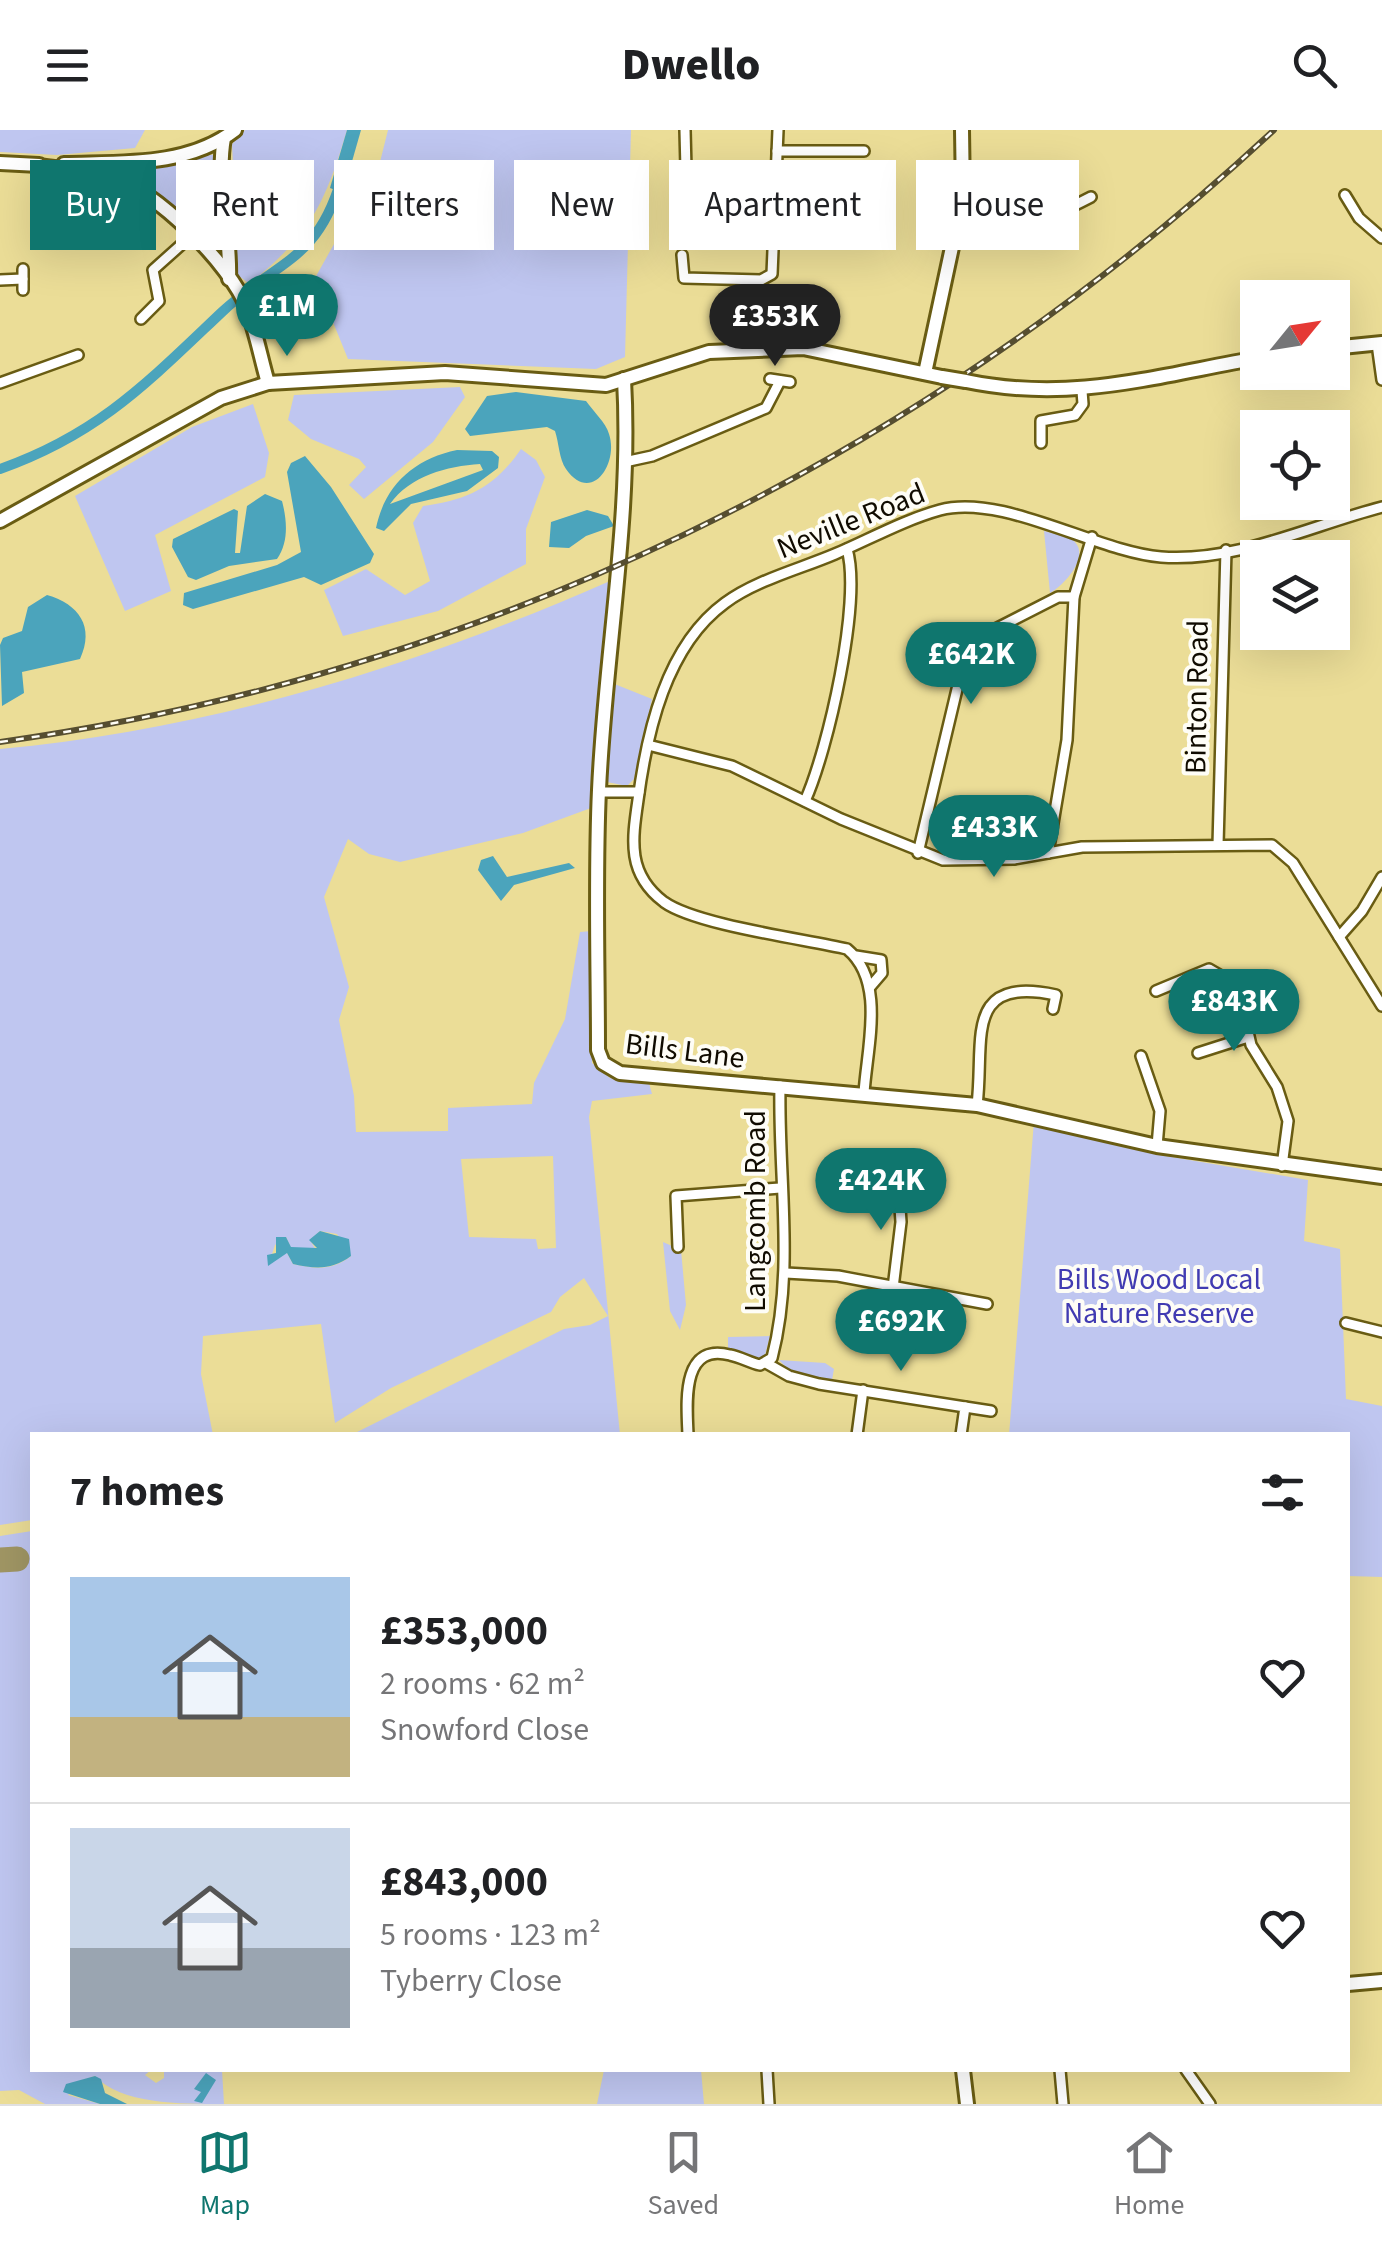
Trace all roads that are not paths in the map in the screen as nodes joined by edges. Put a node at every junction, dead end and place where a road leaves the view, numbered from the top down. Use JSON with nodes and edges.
{"nodes":[{"id":1,"x":685,"y":130,"type":"edge"},
{"id":2,"x":778,"y":130,"type":"edge"},
{"id":3,"x":962,"y":130,"type":"edge"},
{"id":4,"x":229,"y":134,"type":"edge"},
{"id":5,"x":851,"y":137,"type":"dead end"},
{"id":6,"x":777,"y":150,"type":"junction"},
{"id":7,"x":850,"y":151,"type":"junction"},
{"id":8,"x":864,"y":151,"type":"dead end"},
{"id":9,"x":149,"y":160,"type":"edge"},
{"id":10,"x":686,"y":160,"type":"edge"},
{"id":11,"x":963,"y":160,"type":"edge"},
{"id":12,"x":0,"y":163,"type":"edge"},
{"id":13,"x":30,"y":165,"type":"edge"},
{"id":14,"x":1345,"y":195,"type":"dead end"},
{"id":15,"x":1091,"y":197,"type":"dead end"},
{"id":16,"x":1079,"y":203,"type":"edge"},
{"id":17,"x":156,"y":205,"type":"edge"},
{"id":18,"x":176,"y":222,"type":"edge"},
{"id":19,"x":1382,"y":238,"type":"edge"},
{"id":20,"x":176,"y":250,"type":"edge"},
{"id":21,"x":204,"y":250,"type":"edge"},
{"id":22,"x":952,"y":250,"type":"edge"},
{"id":23,"x":682,"y":255,"type":"dead end"},
{"id":24,"x":229,"y":278,"type":"junction"},
{"id":25,"x":23,"y":279,"type":"dead end"},
{"id":26,"x":0,"y":280,"type":"edge"},
{"id":27,"x":141,"y":319,"type":"dead end"},
{"id":28,"x":1380,"y":344,"type":"edge"},
{"id":29,"x":1350,"y":346,"type":"edge"},
{"id":30,"x":78,"y":355,"type":"dead end"},
{"id":31,"x":1240,"y":361,"type":"edge"},
{"id":32,"x":926,"y":373,"type":"junction"},
{"id":33,"x":624,"y":379,"type":"junction"},
{"id":34,"x":1382,"y":380,"type":"edge"},
{"id":35,"x":780,"y":381,"type":"dead end"},
{"id":36,"x":0,"y":383,"type":"edge"},
{"id":37,"x":268,"y":383,"type":"junction"},
{"id":38,"x":1082,"y":391,"type":"junction"},
{"id":39,"x":1041,"y":443,"type":"dead end"},
{"id":40,"x":628,"y":461,"type":"junction"},
{"id":41,"x":1382,"y":507,"type":"edge"},
{"id":42,"x":0,"y":521,"type":"edge"},
{"id":43,"x":1092,"y":537,"type":"junction"},
{"id":44,"x":847,"y":549,"type":"junction"},
{"id":45,"x":1226,"y":550,"type":"junction"},
{"id":46,"x":1074,"y":597,"type":"junction"},
{"id":47,"x":648,"y":745,"type":"junction"},
{"id":48,"x":599,"y":792,"type":"junction"},
{"id":49,"x":638,"y":792,"type":"junction"},
{"id":50,"x":805,"y":801,"type":"junction"},
{"id":51,"x":1218,"y":844,"type":"junction"},
{"id":52,"x":918,"y":853,"type":"junction"},
{"id":53,"x":1048,"y":853,"type":"junction"},
{"id":54,"x":1382,"y":877,"type":"edge"},
{"id":55,"x":1339,"y":937,"type":"junction"},
{"id":56,"x":856,"y":956,"type":"junction"},
{"id":57,"x":1179,"y":979,"type":"junction"},
{"id":58,"x":870,"y":987,"type":"junction"},
{"id":59,"x":1156,"y":991,"type":"dead end"},
{"id":60,"x":1184,"y":992,"type":"dead end"},
{"id":61,"x":1382,"y":1006,"type":"edge"},
{"id":62,"x":1053,"y":1009,"type":"dead end"},
{"id":63,"x":1212,"y":1034,"type":"dead end"},
{"id":64,"x":1248,"y":1037,"type":"junction"},
{"id":65,"x":1216,"y":1048,"type":"junction"},
{"id":66,"x":1198,"y":1053,"type":"dead end"},
{"id":67,"x":1140,"y":1056,"type":"dead end"},
{"id":68,"x":780,"y":1086,"type":"junction"},
{"id":69,"x":864,"y":1093,"type":"junction"},
{"id":70,"x":977,"y":1105,"type":"junction"},
{"id":71,"x":1157,"y":1146,"type":"junction"},
{"id":72,"x":1282,"y":1166,"type":"junction"},
{"id":73,"x":1382,"y":1176,"type":"edge"},
{"id":74,"x":898,"y":1180,"type":"dead end"},
{"id":75,"x":780,"y":1188,"type":"junction"},
{"id":76,"x":914,"y":1191,"type":"dead end"},
{"id":77,"x":900,"y":1192,"type":"junction"},
{"id":78,"x":664,"y":1238,"type":"dead end"},
{"id":79,"x":786,"y":1273,"type":"junction"},
{"id":80,"x":893,"y":1288,"type":"junction"},
{"id":81,"x":978,"y":1288,"type":"dead end"},
{"id":82,"x":1346,"y":1322,"type":"dead end"},
{"id":83,"x":1382,"y":1332,"type":"edge"},
{"id":84,"x":766,"y":1363,"type":"junction"},
{"id":85,"x":863,"y":1390,"type":"junction"},
{"id":86,"x":964,"y":1407,"type":"junction"},
{"id":87,"x":991,"y":1411,"type":"dead end"},
{"id":88,"x":688,"y":1432,"type":"edge"},
{"id":89,"x":857,"y":1432,"type":"edge"},
{"id":90,"x":961,"y":1432,"type":"edge"},
{"id":91,"x":1382,"y":1982,"type":"edge"},
{"id":92,"x":1350,"y":1984,"type":"edge"},
{"id":93,"x":767,"y":2072,"type":"edge"},
{"id":94,"x":963,"y":2072,"type":"edge"},
{"id":95,"x":1060,"y":2072,"type":"edge"},
{"id":96,"x":1187,"y":2072,"type":"edge"},
{"id":97,"x":768,"y":2104,"type":"edge"},
{"id":98,"x":967,"y":2104,"type":"edge"},
{"id":99,"x":1063,"y":2104,"type":"edge"},
{"id":100,"x":1210,"y":2104,"type":"edge"}],
"edges":[{"from":1,"to":10,"type":"street"},
{"from":2,"to":6,"type":"street"},
{"from":3,"to":11,"type":"street"},
{"from":4,"to":9,"type":"street"},
{"from":4,"to":24,"type":"street"},
{"from":5,"to":7,"type":"street"},
{"from":6,"to":7,"type":"street"},
{"from":6,"to":23,"type":"street"},
{"from":7,"to":8,"type":"street"},
{"from":12,"to":13,"type":"street"},
{"from":14,"to":19,"type":"street"},
{"from":15,"to":16,"type":"street"},
{"from":17,"to":18,"type":"street"},
{"from":20,"to":27,"type":"street"},
{"from":21,"to":24,"type":"street"},
{"from":22,"to":32,"type":"street"},
{"from":24,"to":37,"type":"street"},
{"from":25,"to":26,"type":"street"},
{"from":28,"to":29,"type":"street"},
{"from":28,"to":34,"type":"street"},
{"from":30,"to":36,"type":"street"},
{"from":31,"to":38,"type":"street"},
{"from":32,"to":33,"type":"street"},
{"from":32,"to":38,"type":"street","bridge":true},
{"from":33,"to":37,"type":"street"},
{"from":33,"to":40,"type":"street","name":"Bills Lane"},
{"from":35,"to":40,"type":"street"},
{"from":37,"to":42,"type":"street"},
{"from":38,"to":39,"type":"street"},
{"from":40,"to":48,"type":"street","name":"Bills Lane"},
{"from":41,"to":45,"type":"street","name":"Neville Road"},
{"from":43,"to":44,"type":"street","name":"Neville Road"},
{"from":43,"to":45,"type":"street","name":"Neville Road"},
{"from":43,"to":46,"type":"street"},
{"from":44,"to":47,"type":"street","name":"Neville Road"},
{"from":44,"to":50,"type":"street"},
{"from":45,"to":51,"type":"street","name":"Binton Road"},
{"from":46,"to":52,"type":"street"},
{"from":46,"to":53,"type":"street"},
{"from":47,"to":49,"type":"street","name":"Neville Road"},
{"from":47,"to":50,"type":"street"},
{"from":48,"to":49,"type":"street"},
{"from":48,"to":68,"type":"street","name":"Bills Lane"},
{"from":49,"to":56,"type":"street","name":"Neville Road"},
{"from":50,"to":52,"type":"street"},
{"from":51,"to":53,"type":"street"},
{"from":51,"to":55,"type":"street"},
{"from":52,"to":53,"type":"street"},
{"from":54,"to":55,"type":"street"},
{"from":55,"to":61,"type":"street"},
{"from":56,"to":58,"type":"street"},
{"from":56,"to":58,"type":"street"},
{"from":57,"to":59,"type":"street"},
{"from":57,"to":60,"type":"street"},
{"from":57,"to":64,"type":"street"},
{"from":58,"to":69,"type":"street"},
{"from":62,"to":70,"type":"street"},
{"from":63,"to":65,"type":"street"},
{"from":64,"to":65,"type":"street"},
{"from":64,"to":72,"type":"street"},
{"from":65,"to":66,"type":"street"},
{"from":67,"to":71,"type":"street"},
{"from":68,"to":69,"type":"street","name":"Bills Lane"},
{"from":68,"to":75,"type":"street","name":"Langcomb Road"},
{"from":69,"to":70,"type":"street","name":"Bills Lane"},
{"from":70,"to":71,"type":"street","name":"Bills Lane"},
{"from":71,"to":72,"type":"street","name":"Bills Lane"},
{"from":72,"to":73,"type":"street","name":"Bills Lane"},
{"from":74,"to":77,"type":"street"},
{"from":75,"to":78,"type":"street"},
{"from":75,"to":79,"type":"street","name":"Langcomb Road"},
{"from":76,"to":77,"type":"street"},
{"from":77,"to":80,"type":"street"},
{"from":79,"to":80,"type":"street"},
{"from":79,"to":84,"type":"street","name":"Langcomb Road"},
{"from":80,"to":81,"type":"street"},
{"from":82,"to":83,"type":"street"},
{"from":84,"to":85,"type":"street"},
{"from":84,"to":88,"type":"street","name":"Langcomb Road"},
{"from":85,"to":86,"type":"street"},
{"from":85,"to":89,"type":"street"},
{"from":86,"to":87,"type":"street"},
{"from":86,"to":90,"type":"street"},
{"from":91,"to":92,"type":"street"},
{"from":93,"to":97,"type":"street"},
{"from":94,"to":98,"type":"street"},
{"from":95,"to":99,"type":"street"},
{"from":96,"to":100,"type":"street"}]}
